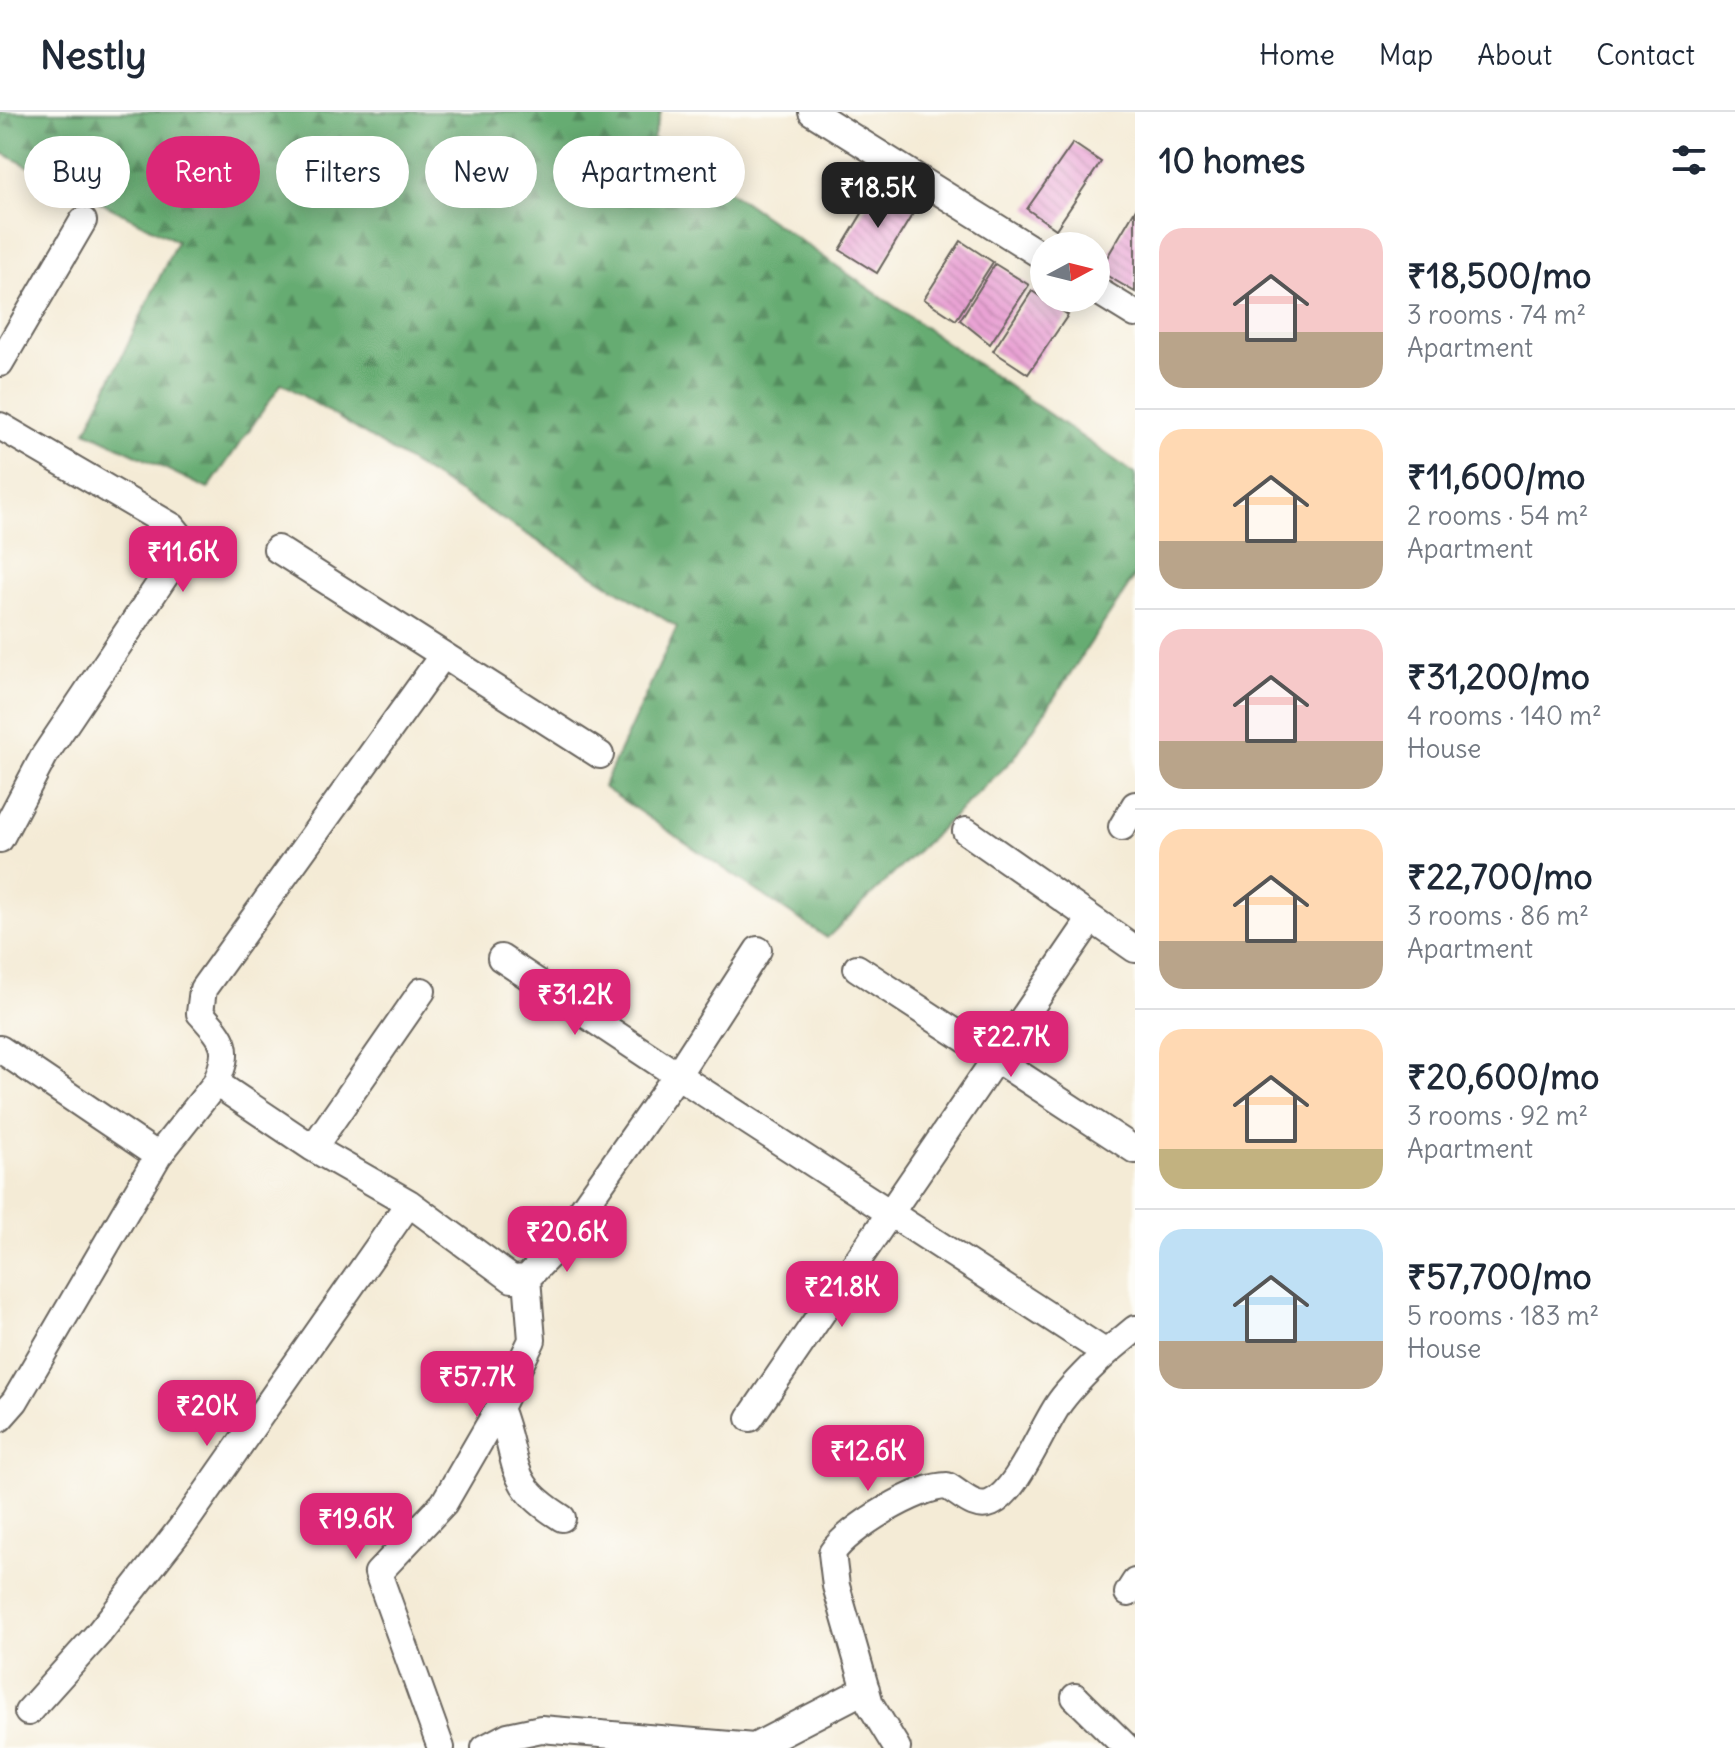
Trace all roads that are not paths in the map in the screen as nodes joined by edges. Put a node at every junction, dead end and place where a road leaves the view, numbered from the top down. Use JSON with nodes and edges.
{"nodes":[{"id":1,"x":812,"y":112,"type":"edge"},
{"id":2,"x":83,"y":221,"type":"dead end"},
{"id":3,"x":1030,"y":248,"type":"edge"},
{"id":4,"x":1110,"y":299,"type":"edge"},
{"id":5,"x":1135,"y":314,"type":"edge"},
{"id":6,"x":1,"y":358,"type":"edge"},
{"id":7,"x":0,"y":426,"type":"edge"},
{"id":8,"x":277,"y":549,"type":"dead end"},
{"id":9,"x":443,"y":655,"type":"junction"},
{"id":10,"x":600,"y":755,"type":"dead end"},
{"id":11,"x":966,"y":831,"type":"dead end"},
{"id":12,"x":0,"y":839,"type":"edge"},
{"id":13,"x":1091,"y":919,"type":"junction"},
{"id":14,"x":1135,"y":949,"type":"edge"},
{"id":15,"x":758,"y":950,"type":"dead end"},
{"id":16,"x":501,"y":958,"type":"dead end"},
{"id":17,"x":857,"y":968,"type":"dead end"},
{"id":18,"x":422,"y":991,"type":"dead end"},
{"id":19,"x":0,"y":1049,"type":"edge"},
{"id":20,"x":995,"y":1057,"type":"junction"},
{"id":21,"x":677,"y":1075,"type":"junction"},
{"id":22,"x":216,"y":1083,"type":"junction"},
{"id":23,"x":313,"y":1148,"type":"junction"},
{"id":24,"x":1135,"y":1150,"type":"edge"},
{"id":25,"x":158,"y":1156,"type":"junction"},
{"id":26,"x":409,"y":1203,"type":"junction"},
{"id":27,"x":889,"y":1210,"type":"junction"},
{"id":28,"x":527,"y":1278,"type":"junction"},
{"id":29,"x":1135,"y":1329,"type":"edge"},
{"id":30,"x":1106,"y":1353,"type":"junction"},
{"id":31,"x":499,"y":1408,"type":"junction"},
{"id":32,"x":0,"y":1418,"type":"edge"},
{"id":33,"x":750,"y":1418,"type":"dead end"},
{"id":34,"x":562,"y":1518,"type":"dead end"},
{"id":35,"x":866,"y":1689,"type":"junction"},
{"id":36,"x":1075,"y":1697,"type":"dead end"},
{"id":37,"x":28,"y":1712,"type":"dead end"},
{"id":38,"x":441,"y":1748,"type":"edge"},
{"id":39,"x":485,"y":1748,"type":"edge"},
{"id":40,"x":897,"y":1748,"type":"edge"},
{"id":41,"x":1127,"y":1748,"type":"edge"}],
"edges":[{"from":1,"to":3,"type":"street"},
{"from":2,"to":6,"type":"street"},
{"from":4,"to":5,"type":"street"},
{"from":7,"to":12,"type":"street"},
{"from":8,"to":9,"type":"street"},
{"from":9,"to":10,"type":"street"},
{"from":9,"to":22,"type":"street"},
{"from":11,"to":13,"type":"street"},
{"from":13,"to":14,"type":"street"},
{"from":13,"to":20,"type":"street"},
{"from":15,"to":21,"type":"street"},
{"from":16,"to":21,"type":"street"},
{"from":17,"to":20,"type":"street"},
{"from":18,"to":23,"type":"street"},
{"from":19,"to":25,"type":"street"},
{"from":20,"to":24,"type":"street"},
{"from":20,"to":27,"type":"street"},
{"from":21,"to":27,"type":"street"},
{"from":21,"to":28,"type":"street"},
{"from":22,"to":23,"type":"street"},
{"from":22,"to":25,"type":"street"},
{"from":23,"to":26,"type":"street"},
{"from":25,"to":32,"type":"street"},
{"from":26,"to":28,"type":"street"},
{"from":26,"to":37,"type":"street"},
{"from":27,"to":30,"type":"street"},
{"from":27,"to":33,"type":"street"},
{"from":28,"to":31,"type":"street"},
{"from":29,"to":30,"type":"street"},
{"from":30,"to":35,"type":"street"},
{"from":31,"to":34,"type":"street"},
{"from":31,"to":38,"type":"street"},
{"from":35,"to":39,"type":"street"},
{"from":35,"to":40,"type":"street"},
{"from":36,"to":41,"type":"street"}]}
